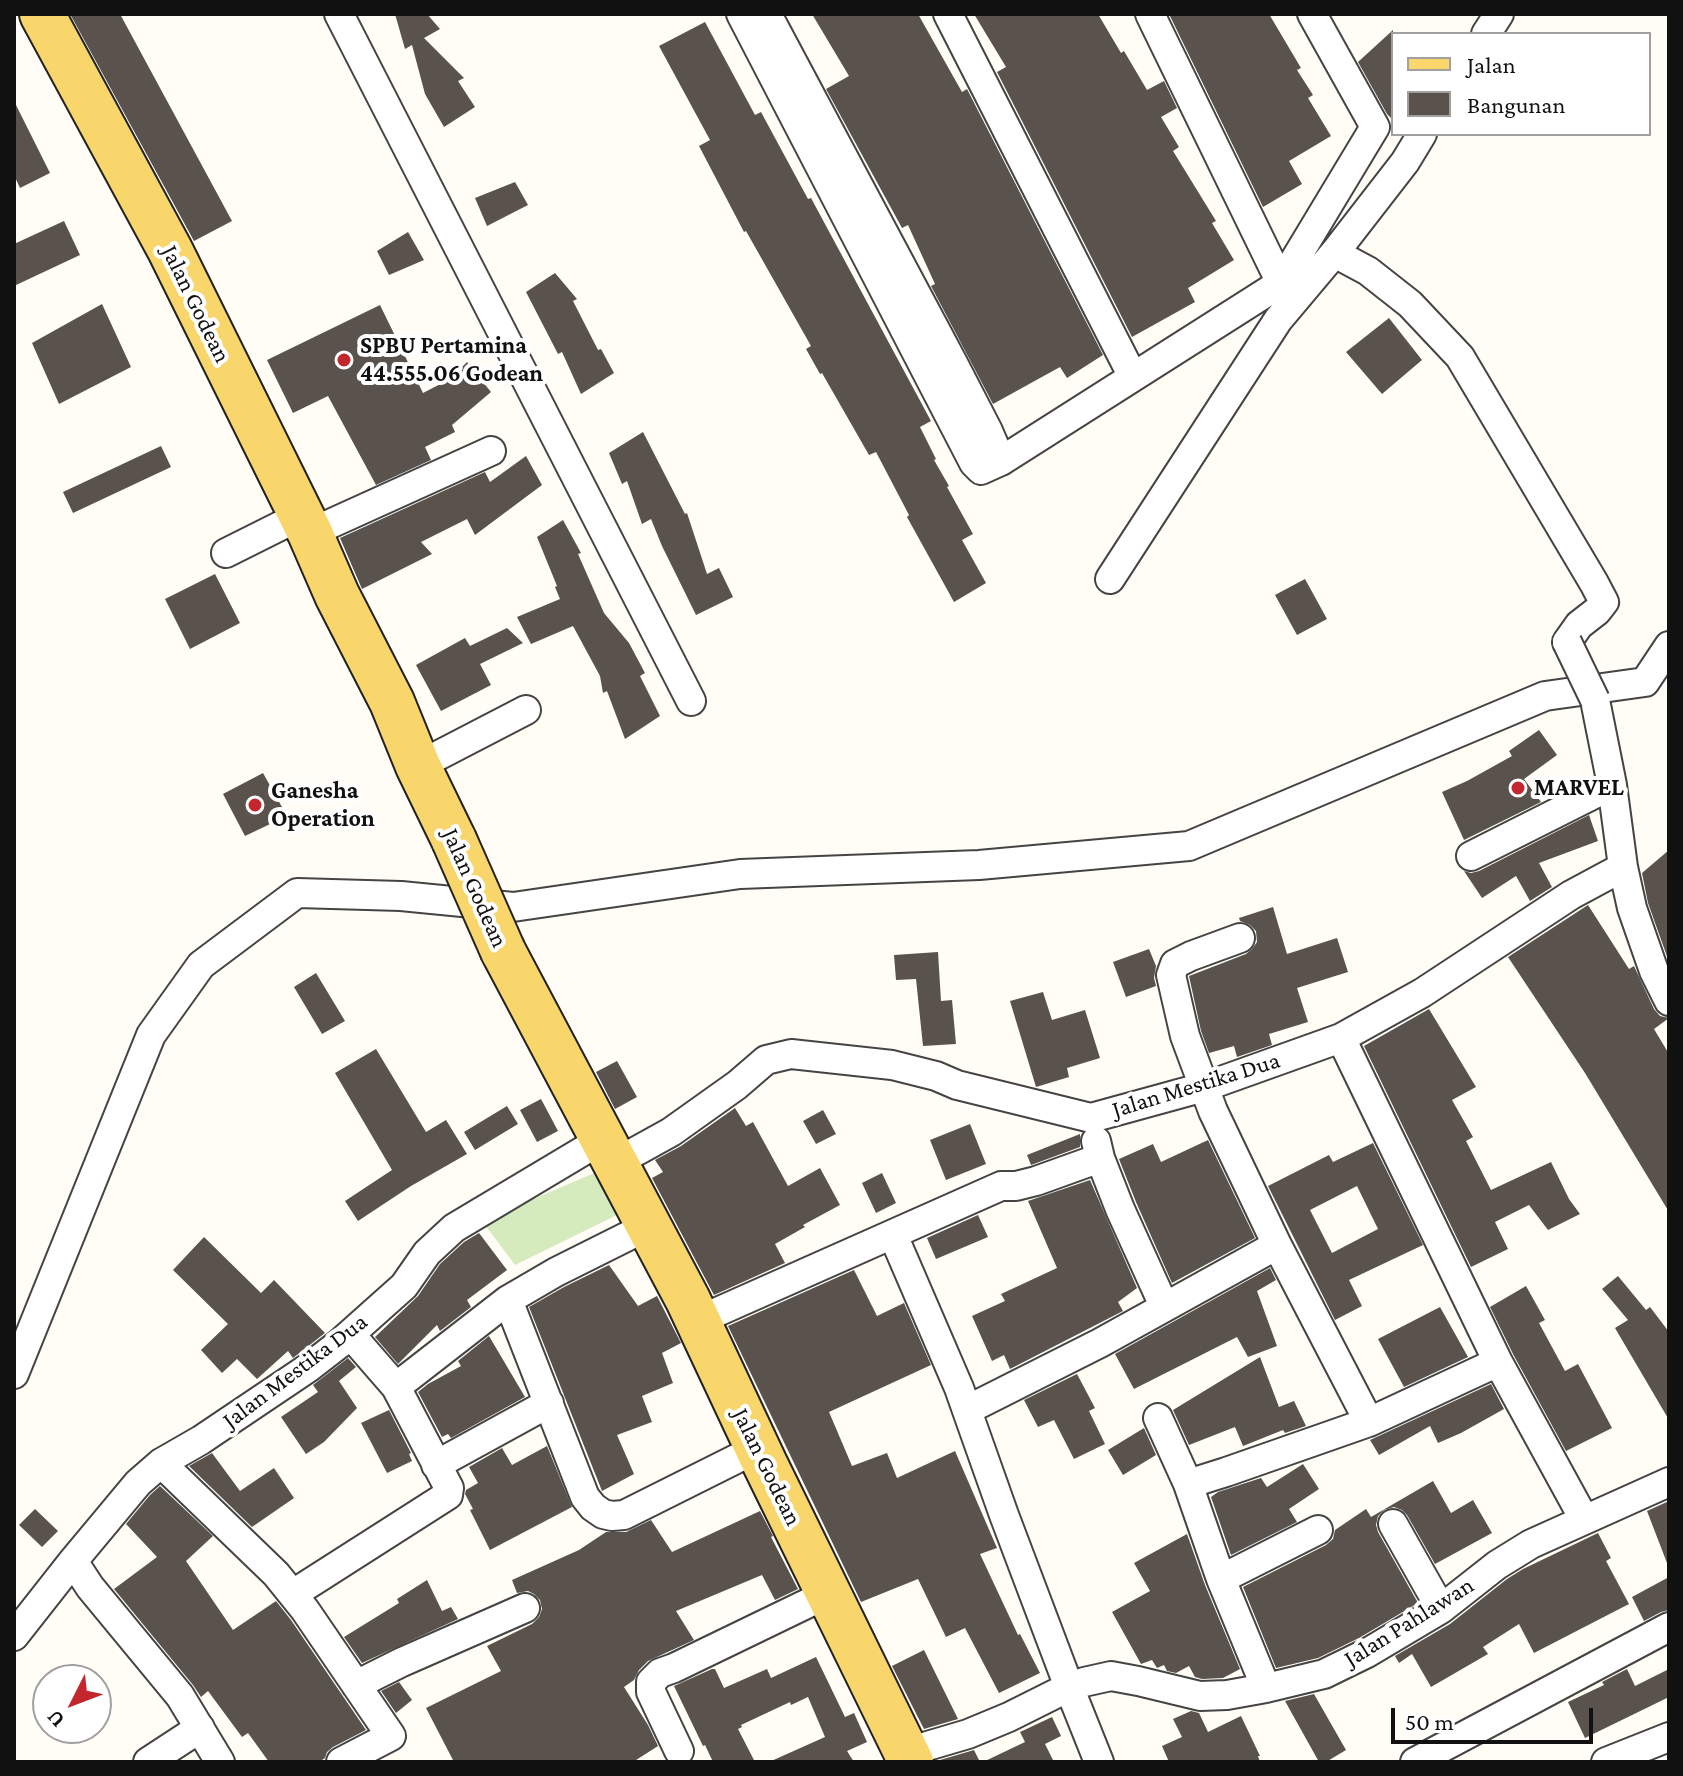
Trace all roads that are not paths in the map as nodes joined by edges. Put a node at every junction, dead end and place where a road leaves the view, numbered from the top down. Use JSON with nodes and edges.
{"nodes":[{"id":1,"x":42,"y":14,"type":"edge"},
{"id":2,"x":339,"y":14,"type":"edge"},
{"id":3,"x":741,"y":14,"type":"edge"},
{"id":4,"x":767,"y":14,"type":"edge"},
{"id":5,"x":948,"y":14,"type":"edge"},
{"id":6,"x":1150,"y":14,"type":"edge"},
{"id":7,"x":1312,"y":14,"type":"edge"},
{"id":8,"x":1499,"y":14,"type":"edge"},
{"id":9,"x":1487,"y":32,"type":"edge"},
{"id":10,"x":1421,"y":136,"type":"edge"},
{"id":11,"x":1336,"y":251,"type":"junction"},
{"id":12,"x":1281,"y":283,"type":"junction"},
{"id":13,"x":1133,"y":377,"type":"junction"},
{"id":14,"x":491,"y":451,"type":"dead end"},
{"id":15,"x":1001,"y":461,"type":"junction"},
{"id":16,"x":305,"y":525,"type":"junction"},
{"id":17,"x":226,"y":553,"type":"dead end"},
{"id":18,"x":1110,"y":579,"type":"dead end"},
{"id":19,"x":1669,"y":646,"type":"edge"},
{"id":20,"x":691,"y":701,"type":"dead end"},
{"id":21,"x":526,"y":710,"type":"dead end"},
{"id":22,"x":418,"y":766,"type":"junction"},
{"id":23,"x":1612,"y":785,"type":"junction"},
{"id":24,"x":1471,"y":856,"type":"dead end"},
{"id":25,"x":1623,"y":867,"type":"junction"},
{"id":26,"x":1240,"y":938,"type":"dead end"},
{"id":27,"x":1658,"y":944,"type":"edge"},
{"id":28,"x":1669,"y":1001,"type":"edge"},
{"id":29,"x":1341,"y":1038,"type":"junction"},
{"id":30,"x":1208,"y":1099,"type":"junction"},
{"id":31,"x":1094,"y":1134,"type":"junction"},
{"id":32,"x":609,"y":1151,"type":"junction"},
{"id":33,"x":648,"y":1226,"type":"junction"},
{"id":34,"x":893,"y":1235,"type":"junction"},
{"id":35,"x":1277,"y":1245,"type":"junction"},
{"id":36,"x":508,"y":1300,"type":"junction"},
{"id":37,"x":1164,"y":1306,"type":"junction"},
{"id":38,"x":697,"y":1321,"type":"junction"},
{"id":39,"x":350,"y":1334,"type":"junction"},
{"id":40,"x":1498,"y":1362,"type":"junction"},
{"id":41,"x":14,"y":1374,"type":"edge"},
{"id":42,"x":396,"y":1387,"type":"junction"},
{"id":43,"x":549,"y":1403,"type":"junction"},
{"id":44,"x":967,"y":1410,"type":"junction"},
{"id":45,"x":1158,"y":1418,"type":"dead end"},
{"id":46,"x":1369,"y":1422,"type":"junction"},
{"id":47,"x":758,"y":1448,"type":"junction"},
{"id":48,"x":161,"y":1463,"type":"junction"},
{"id":49,"x":436,"y":1465,"type":"junction"},
{"id":50,"x":1669,"y":1482,"type":"edge"},
{"id":51,"x":1188,"y":1484,"type":"junction"},
{"id":52,"x":1584,"y":1519,"type":"junction"},
{"id":53,"x":1393,"y":1524,"type":"dead end"},
{"id":54,"x":1318,"y":1530,"type":"dead end"},
{"id":55,"x":73,"y":1561,"type":"junction"},
{"id":56,"x":1221,"y":1579,"type":"junction"},
{"id":57,"x":829,"y":1593,"type":"junction"},
{"id":58,"x":293,"y":1594,"type":"junction"},
{"id":59,"x":525,"y":1608,"type":"dead end"},
{"id":60,"x":1441,"y":1609,"type":"junction"},
{"id":61,"x":1669,"y":1627,"type":"edge"},
{"id":62,"x":14,"y":1636,"type":"edge"},
{"id":63,"x":356,"y":1685,"type":"junction"},
{"id":64,"x":1069,"y":1687,"type":"junction"},
{"id":65,"x":1266,"y":1688,"type":"junction"},
{"id":66,"x":200,"y":1728,"type":"junction"},
{"id":67,"x":1669,"y":1737,"type":"edge"},
{"id":68,"x":679,"y":1751,"type":"dead end"},
{"id":69,"x":909,"y":1757,"type":"edge"},
{"id":70,"x":148,"y":1762,"type":"edge"},
{"id":71,"x":220,"y":1762,"type":"edge"},
{"id":72,"x":343,"y":1762,"type":"edge"},
{"id":73,"x":1099,"y":1762,"type":"edge"},
{"id":74,"x":1415,"y":1762,"type":"edge"},
{"id":75,"x":1606,"y":1762,"type":"edge"}],
"edges":[{"from":1,"to":16,"type":"main road","name":"Jalan Godean"},
{"from":2,"to":20,"type":"street"},
{"from":3,"to":15,"type":"street"},
{"from":4,"to":15,"type":"street"},
{"from":5,"to":13,"type":"street"},
{"from":6,"to":12,"type":"street"},
{"from":7,"to":12,"type":"street"},
{"from":8,"to":9,"type":"street"},
{"from":10,"to":11,"type":"street"},
{"from":11,"to":18,"type":"street"},
{"from":11,"to":23,"type":"street","bridge":true},
{"from":12,"to":13,"type":"street"},
{"from":13,"to":15,"type":"street"},
{"from":14,"to":16,"type":"street"},
{"from":16,"to":17,"type":"street"},
{"from":16,"to":22,"type":"main road","name":"Jalan Godean"},
{"from":19,"to":41,"type":"street"},
{"from":21,"to":22,"type":"street"},
{"from":22,"to":32,"type":"main road","name":"Jalan Godean","bridge":true},
{"from":23,"to":24,"type":"street"},
{"from":23,"to":25,"type":"street"},
{"from":25,"to":27,"type":"street"},
{"from":25,"to":29,"type":"street","name":"Jalan Mestika Dua"},
{"from":26,"to":30,"type":"street"},
{"from":27,"to":28,"type":"street"},
{"from":29,"to":30,"type":"street","name":"Jalan Mestika Dua"},
{"from":29,"to":40,"type":"street"},
{"from":30,"to":31,"type":"street","name":"Jalan Mestika Dua"},
{"from":30,"to":35,"type":"street"},
{"from":31,"to":32,"type":"street","name":"Jalan Mestika Dua"},
{"from":31,"to":34,"type":"street"},
{"from":31,"to":37,"type":"street"},
{"from":32,"to":33,"type":"main road","name":"Jalan Godean"},
{"from":32,"to":39,"type":"street","name":"Jalan Mestika Dua"},
{"from":33,"to":36,"type":"street"},
{"from":33,"to":38,"type":"main road","name":"Jalan Godean"},
{"from":34,"to":38,"type":"street"},
{"from":34,"to":44,"type":"street"},
{"from":35,"to":37,"type":"street"},
{"from":35,"to":46,"type":"street"},
{"from":36,"to":42,"type":"street"},
{"from":36,"to":43,"type":"street"},
{"from":37,"to":44,"type":"street"},
{"from":38,"to":47,"type":"main road","name":"Jalan Godean"},
{"from":39,"to":42,"type":"street"},
{"from":39,"to":48,"type":"street","name":"Jalan Mestika Dua"},
{"from":40,"to":46,"type":"street"},
{"from":40,"to":52,"type":"street"},
{"from":42,"to":49,"type":"street"},
{"from":43,"to":47,"type":"street"},
{"from":43,"to":49,"type":"street"},
{"from":44,"to":64,"type":"street"},
{"from":45,"to":51,"type":"street"},
{"from":46,"to":51,"type":"street"},
{"from":47,"to":57,"type":"main road","name":"Jalan Godean"},
{"from":48,"to":55,"type":"street","name":"Jalan Mestika Dua"},
{"from":48,"to":58,"type":"street"},
{"from":49,"to":58,"type":"street"},
{"from":50,"to":52,"type":"street","name":"Jalan Pahlawan"},
{"from":51,"to":56,"type":"street"},
{"from":52,"to":60,"type":"street","name":"Jalan Pahlawan"},
{"from":53,"to":60,"type":"street"},
{"from":54,"to":56,"type":"street"},
{"from":55,"to":62,"type":"street","name":"Jalan Mestika Dua"},
{"from":55,"to":66,"type":"street"},
{"from":56,"to":65,"type":"street"},
{"from":57,"to":68,"type":"street"},
{"from":57,"to":69,"type":"main road","name":"Jalan Godean"},
{"from":58,"to":63,"type":"street"},
{"from":59,"to":63,"type":"street"},
{"from":60,"to":65,"type":"street","name":"Jalan Pahlawan"},
{"from":61,"to":74,"type":"street"},
{"from":63,"to":72,"type":"street"},
{"from":64,"to":65,"type":"street","name":"Jalan Pahlawan"},
{"from":64,"to":69,"type":"street","name":"Jalan Pahlawan"},
{"from":64,"to":73,"type":"street"},
{"from":66,"to":70,"type":"street"},
{"from":66,"to":71,"type":"street"},
{"from":67,"to":75,"type":"street"}]}
